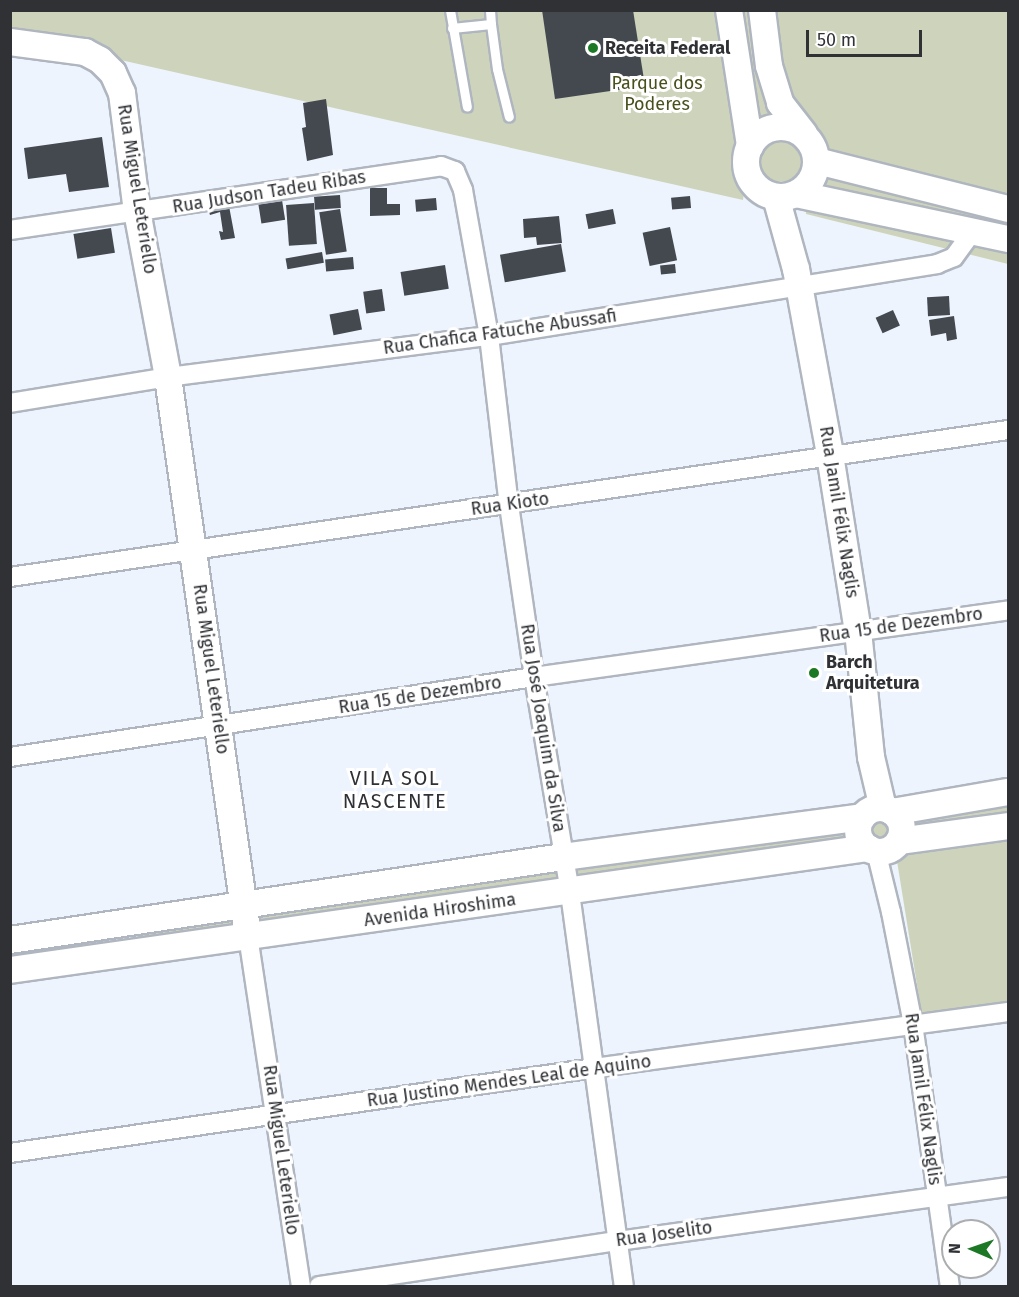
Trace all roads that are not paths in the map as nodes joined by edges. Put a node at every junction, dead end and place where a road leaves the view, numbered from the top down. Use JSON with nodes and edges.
{"nodes":[{"id":1,"x":450,"y":10,"type":"edge"},
{"id":2,"x":490,"y":10,"type":"edge"},
{"id":3,"x":729,"y":10,"type":"edge"},
{"id":4,"x":762,"y":10,"type":"edge"},
{"id":5,"x":491,"y":24,"type":"junction"},
{"id":6,"x":452,"y":28,"type":"junction"},
{"id":7,"x":10,"y":42,"type":"edge"},
{"id":8,"x":466,"y":107,"type":"dead end"},
{"id":9,"x":509,"y":117,"type":"dead end"},
{"id":10,"x":804,"y":134,"type":"junction"},
{"id":11,"x":750,"y":146,"type":"junction"},
{"id":12,"x":817,"y":161,"type":"junction"},
{"id":13,"x":455,"y":171,"type":"joint"},
{"id":14,"x":789,"y":196,"type":"junction"},
{"id":15,"x":1008,"y":209,"type":"edge"},
{"id":16,"x":137,"y":211,"type":"junction"},
{"id":17,"x":10,"y":230,"type":"edge"},
{"id":18,"x":974,"y":230,"type":"junction"},
{"id":19,"x":1008,"y":239,"type":"edge"},
{"id":20,"x":797,"y":278,"type":"junction"},
{"id":21,"x":489,"y":336,"type":"junction"},
{"id":22,"x":168,"y":377,"type":"junction"},
{"id":23,"x":10,"y":403,"type":"edge"},
{"id":24,"x":1008,"y":430,"type":"edge"},
{"id":25,"x":830,"y":455,"type":"junction"},
{"id":26,"x":510,"y":505,"type":"junction"},
{"id":27,"x":194,"y":549,"type":"junction"},
{"id":28,"x":10,"y":577,"type":"edge"},
{"id":29,"x":1008,"y":610,"type":"edge"},
{"id":30,"x":858,"y":631,"type":"junction"},
{"id":31,"x":534,"y":677,"type":"junction"},
{"id":32,"x":220,"y":726,"type":"junction"},
{"id":33,"x":10,"y":757,"type":"edge"},
{"id":34,"x":1008,"y":792,"type":"edge"},
{"id":35,"x":877,"y":812,"type":"junction"},
{"id":36,"x":1008,"y":826,"type":"edge"},
{"id":37,"x":883,"y":847,"type":"junction"},
{"id":38,"x":564,"y":857,"type":"junction"},
{"id":39,"x":570,"y":892,"type":"junction"},
{"id":40,"x":244,"y":903,"type":"junction"},
{"id":41,"x":248,"y":936,"type":"junction"},
{"id":42,"x":10,"y":940,"type":"edge"},
{"id":43,"x":10,"y":970,"type":"edge"},
{"id":44,"x":1008,"y":1012,"type":"edge"},
{"id":45,"x":912,"y":1024,"type":"junction"},
{"id":46,"x":594,"y":1068,"type":"junction"},
{"id":47,"x":276,"y":1116,"type":"junction"},
{"id":48,"x":10,"y":1153,"type":"edge"},
{"id":49,"x":1008,"y":1187,"type":"edge"},
{"id":50,"x":937,"y":1196,"type":"junction"},
{"id":51,"x":618,"y":1241,"type":"junction"},
{"id":52,"x":301,"y":1287,"type":"edge"},
{"id":53,"x":320,"y":1287,"type":"edge"},
{"id":54,"x":624,"y":1287,"type":"edge"},
{"id":55,"x":950,"y":1287,"type":"edge"}],
"edges":[{"from":1,"to":6,"type":"lane"},
{"from":2,"to":5,"type":"lane"},
{"from":3,"to":11,"type":"main road"},
{"from":4,"to":10,"type":"main road"},
{"from":5,"to":6,"type":"lane"},
{"from":5,"to":9,"type":"lane"},
{"from":6,"to":8,"type":"lane"},
{"from":7,"to":16,"type":"main road","name":"Rua Miguel Leteriello"},
{"from":10,"to":11,"type":"main road"},
{"from":10,"to":12,"type":"main road"},
{"from":11,"to":14,"type":"main road"},
{"from":12,"to":14,"type":"main road"},
{"from":12,"to":15,"type":"main road"},
{"from":13,"to":16,"type":"street","name":"Rua Judson Tadeu Ribas"},
{"from":13,"to":21,"type":"street","name":"Rua José Joaquim da Silva"},
{"from":14,"to":18,"type":"main road"},
{"from":14,"to":20,"type":"main road","name":"Rua Jamil Félix Naglis"},
{"from":16,"to":17,"type":"street","name":"Rua Judson Tadeu Ribas"},
{"from":16,"to":22,"type":"main road","name":"Rua Miguel Leteriello"},
{"from":18,"to":19,"type":"main road"},
{"from":18,"to":20,"type":"street","name":"Rua Chafica Fatuche Abussafi"},
{"from":20,"to":21,"type":"street","name":"Rua Chafica Fatuche Abussafi"},
{"from":20,"to":25,"type":"main road","name":"Rua Jamil Félix Naglis"},
{"from":21,"to":22,"type":"street","name":"Rua Chafica Fatuche Abussafi"},
{"from":21,"to":26,"type":"street","name":"Rua José Joaquim da Silva"},
{"from":22,"to":23,"type":"street","name":"Rua Chafica Fatuche Abussafi"},
{"from":22,"to":27,"type":"main road","name":"Rua Miguel Leteriello"},
{"from":24,"to":25,"type":"street","name":"Rua Kioto"},
{"from":25,"to":26,"type":"street","name":"Rua Kioto"},
{"from":25,"to":30,"type":"main road","name":"Rua Jamil Félix Naglis"},
{"from":26,"to":27,"type":"street","name":"Rua Kioto"},
{"from":26,"to":31,"type":"street","name":"Rua José Joaquim da Silva"},
{"from":27,"to":28,"type":"street","name":"Rua Kioto"},
{"from":27,"to":32,"type":"main road","name":"Rua Miguel Leteriello"},
{"from":29,"to":30,"type":"street","name":"Rua 15 de Dezembro"},
{"from":30,"to":31,"type":"street","name":"Rua 15 de Dezembro"},
{"from":30,"to":35,"type":"main road","name":"Rua Jamil Félix Naglis"},
{"from":31,"to":32,"type":"street","name":"Rua 15 de Dezembro"},
{"from":31,"to":38,"type":"street","name":"Rua José Joaquim da Silva"},
{"from":32,"to":33,"type":"street","name":"Rua 15 de Dezembro"},
{"from":32,"to":40,"type":"main road","name":"Rua Miguel Leteriello"},
{"from":34,"to":35,"type":"main road","name":"Avenida Hiroshima"},
{"from":35,"to":37,"type":"main road"},
{"from":35,"to":37,"type":"main road"},
{"from":35,"to":38,"type":"main road","name":"Avenida Hiroshima"},
{"from":36,"to":37,"type":"main road","name":"Avenida Hiroshima"},
{"from":37,"to":39,"type":"main road","name":"Avenida Hiroshima"},
{"from":37,"to":45,"type":"street","name":"Rua Jamil Félix Naglis"},
{"from":38,"to":39,"type":"street","name":"Rua José Joaquim da Silva"},
{"from":38,"to":40,"type":"main road","name":"Avenida Hiroshima"},
{"from":39,"to":41,"type":"main road","name":"Avenida Hiroshima"},
{"from":39,"to":46,"type":"street","name":"Rua José Joaquim da Silva"},
{"from":40,"to":41,"type":"main road","name":"Rua Miguel Leteriello"},
{"from":40,"to":42,"type":"main road","name":"Avenida Hiroshima"},
{"from":41,"to":43,"type":"main road","name":"Avenida Hiroshima"},
{"from":41,"to":47,"type":"street","name":"Rua Miguel Leteriello"},
{"from":44,"to":45,"type":"street","name":"Rua Justino Mendes Leal de Aquino"},
{"from":45,"to":46,"type":"street","name":"Rua Justino Mendes Leal de Aquino"},
{"from":45,"to":50,"type":"street","name":"Rua Jamil Félix Naglis"},
{"from":46,"to":47,"type":"street","name":"Rua Justino Mendes Leal de Aquino"},
{"from":46,"to":51,"type":"street","name":"Rua José Joaquim da Silva"},
{"from":47,"to":48,"type":"street","name":"Rua Justino Mendes Leal de Aquino"},
{"from":47,"to":52,"type":"street","name":"Rua Miguel Leteriello"},
{"from":49,"to":50,"type":"street","name":"Rua Joselito"},
{"from":50,"to":51,"type":"street","name":"Rua Joselito"},
{"from":50,"to":55,"type":"street","name":"Rua Jamil Félix Naglis"},
{"from":51,"to":53,"type":"street","name":"Rua Joselito"},
{"from":51,"to":54,"type":"street","name":"Rua José Joaquim da Silva"}]}
